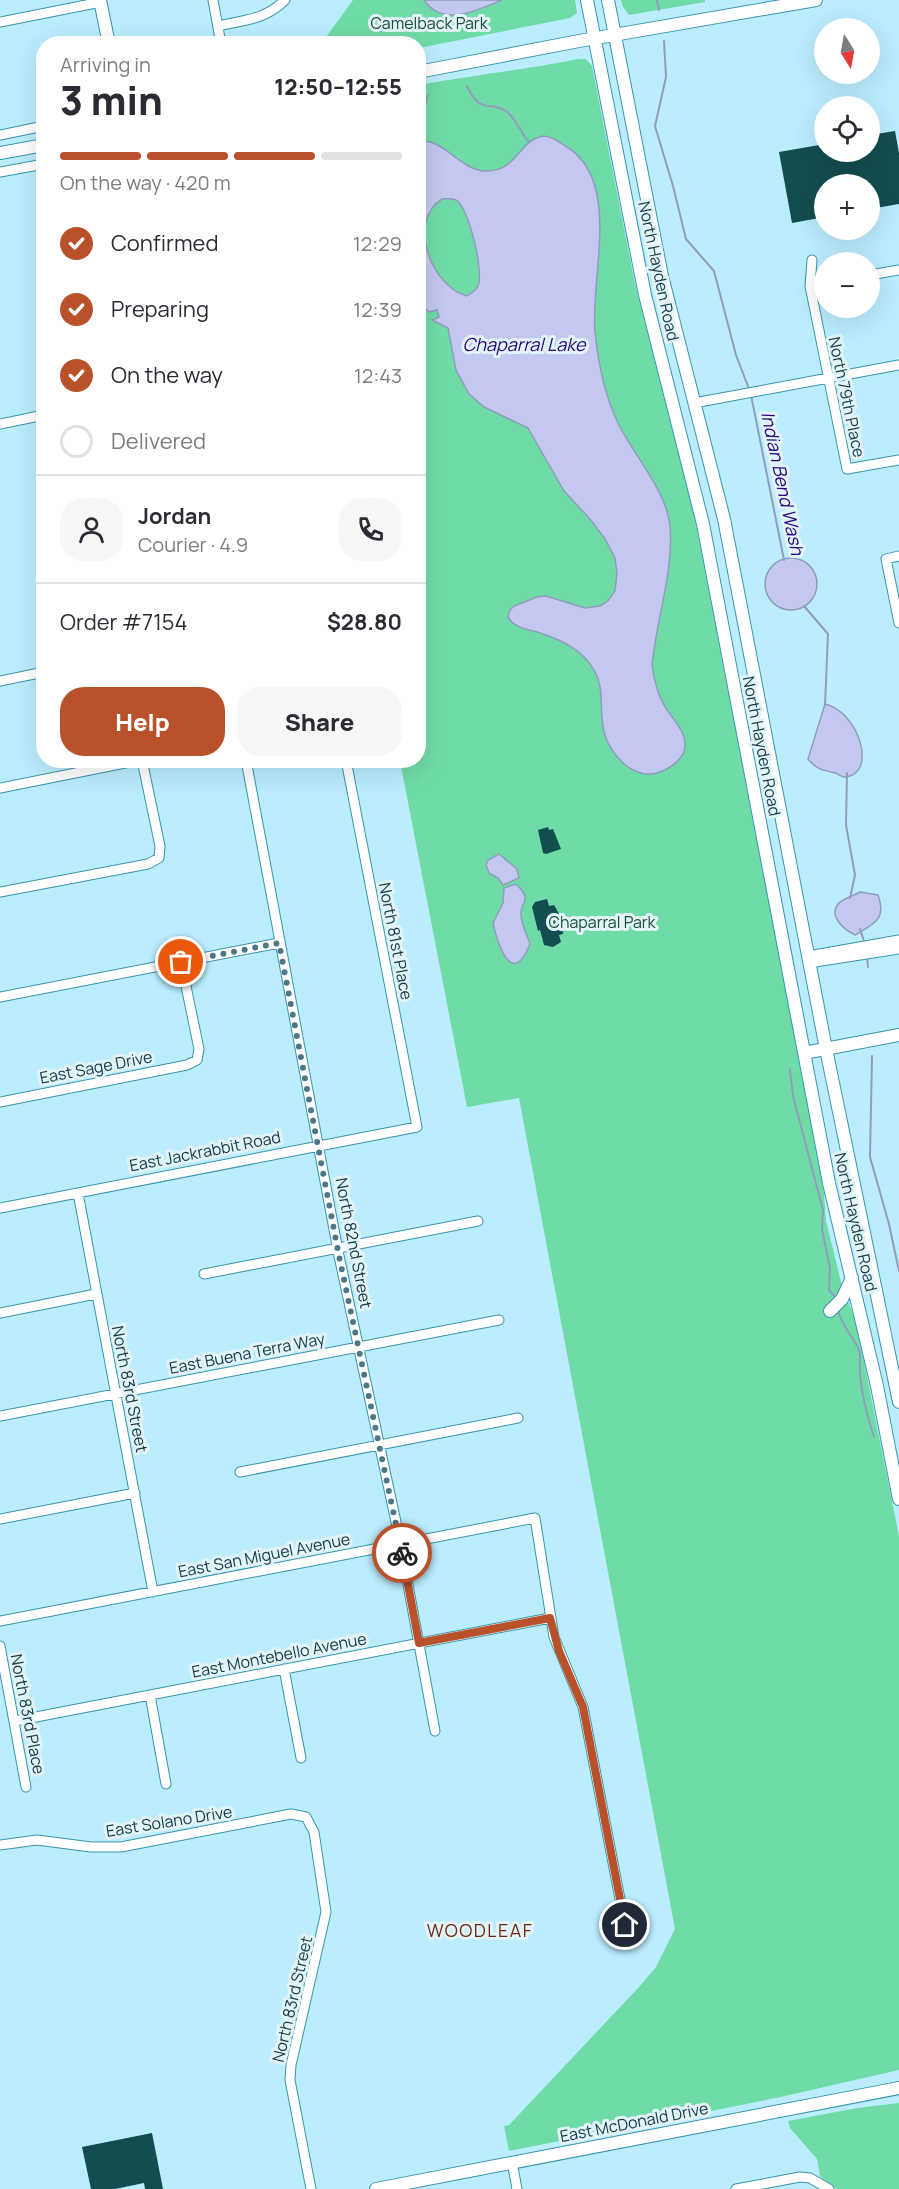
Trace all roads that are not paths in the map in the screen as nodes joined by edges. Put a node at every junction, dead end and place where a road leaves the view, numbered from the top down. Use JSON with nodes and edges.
{"nodes":[{"id":1,"x":213,"y":0,"type":"edge"},
{"id":2,"x":285,"y":0,"type":"edge"},
{"id":3,"x":587,"y":0,"type":"edge"},
{"id":4,"x":608,"y":0,"type":"edge"},
{"id":5,"x":816,"y":0,"type":"edge"},
{"id":6,"x":100,"y":1,"type":"edge"},
{"id":7,"x":0,"y":22,"type":"edge"},
{"id":8,"x":218,"y":26,"type":"junction"},
{"id":9,"x":614,"y":35,"type":"junction"},
{"id":10,"x":107,"y":36,"type":"edge"},
{"id":11,"x":220,"y":36,"type":"edge"},
{"id":12,"x":594,"y":39,"type":"junction"},
{"id":13,"x":426,"y":70,"type":"edge"},
{"id":14,"x":36,"y":128,"type":"edge"},
{"id":15,"x":0,"y":135,"type":"edge"},
{"id":16,"x":36,"y":146,"type":"edge"},
{"id":17,"x":0,"y":153,"type":"edge"},
{"id":18,"x":36,"y":165,"type":"edge"},
{"id":19,"x":0,"y":172,"type":"edge"},
{"id":20,"x":812,"y":260,"type":"dead end"},
{"id":21,"x":899,"y":270,"type":"edge"},
{"id":22,"x":880,"y":273,"type":"edge"},
{"id":23,"x":814,"y":285,"type":"edge"},
{"id":24,"x":810,"y":286,"type":"junction"},
{"id":25,"x":899,"y":365,"type":"edge"},
{"id":26,"x":827,"y":378,"type":"junction"},
{"id":27,"x":694,"y":403,"type":"junction"},
{"id":28,"x":36,"y":417,"type":"edge"},
{"id":29,"x":0,"y":424,"type":"edge"},
{"id":30,"x":899,"y":460,"type":"edge"},
{"id":31,"x":899,"y":556,"type":"edge"},
{"id":32,"x":899,"y":623,"type":"edge"},
{"id":33,"x":36,"y":674,"type":"edge"},
{"id":34,"x":0,"y":681,"type":"edge"},
{"id":35,"x":101,"y":768,"type":"edge"},
{"id":36,"x":143,"y":768,"type":"edge"},
{"id":37,"x":247,"y":768,"type":"edge"},
{"id":38,"x":348,"y":768,"type":"edge"},
{"id":39,"x":0,"y":788,"type":"edge"},
{"id":40,"x":0,"y":892,"type":"edge"},
{"id":41,"x":899,"y":940,"type":"edge"},
{"id":42,"x":279,"y":943,"type":"junction"},
{"id":43,"x":899,"y":949,"type":"edge"},
{"id":44,"x":809,"y":960,"type":"junction"},
{"id":45,"x":181,"y":962,"type":"junction"},
{"id":46,"x":0,"y":997,"type":"edge"},
{"id":47,"x":899,"y":1035,"type":"edge"},
{"id":48,"x":826,"y":1049,"type":"junction"},
{"id":49,"x":804,"y":1053,"type":"junction"},
{"id":50,"x":0,"y":1102,"type":"edge"},
{"id":51,"x":417,"y":1127,"type":"joint"},
{"id":52,"x":318,"y":1146,"type":"junction"},
{"id":53,"x":78,"y":1193,"type":"junction"},
{"id":54,"x":0,"y":1208,"type":"edge"},
{"id":55,"x":478,"y":1221,"type":"dead end"},
{"id":56,"x":338,"y":1248,"type":"junction"},
{"id":57,"x":204,"y":1274,"type":"dead end"},
{"id":58,"x":852,"y":1278,"type":"junction"},
{"id":59,"x":96,"y":1294,"type":"junction"},
{"id":60,"x":830,"y":1311,"type":"dead end"},
{"id":61,"x":0,"y":1313,"type":"edge"},
{"id":62,"x":499,"y":1320,"type":"dead end"},
{"id":63,"x":358,"y":1347,"type":"junction"},
{"id":64,"x":116,"y":1393,"type":"junction"},
{"id":65,"x":899,"y":1402,"type":"edge"},
{"id":66,"x":0,"y":1416,"type":"edge"},
{"id":67,"x":518,"y":1418,"type":"dead end"},
{"id":68,"x":380,"y":1446,"type":"junction"},
{"id":69,"x":240,"y":1472,"type":"dead end"},
{"id":70,"x":135,"y":1493,"type":"junction"},
{"id":71,"x":899,"y":1499,"type":"edge"},
{"id":72,"x":0,"y":1519,"type":"edge"},
{"id":73,"x":400,"y":1544,"type":"junction"},
{"id":74,"x":153,"y":1592,"type":"junction"},
{"id":75,"x":550,"y":1618,"type":"junction"},
{"id":76,"x":0,"y":1621,"type":"edge"},
{"id":77,"x":419,"y":1643,"type":"junction"},
{"id":78,"x":0,"y":1646,"type":"edge"},
{"id":79,"x":284,"y":1669,"type":"junction"},
{"id":80,"x":150,"y":1695,"type":"junction"},
{"id":81,"x":15,"y":1721,"type":"junction"},
{"id":82,"x":435,"y":1731,"type":"dead end"},
{"id":83,"x":301,"y":1758,"type":"dead end"},
{"id":84,"x":166,"y":1784,"type":"dead end"},
{"id":85,"x":26,"y":1787,"type":"dead end"},
{"id":86,"x":306,"y":1817,"type":"joint"},
{"id":87,"x":0,"y":1845,"type":"edge"},
{"id":88,"x":625,"y":1925,"type":"dead end"},
{"id":89,"x":899,"y":2088,"type":"edge"},
{"id":90,"x":512,"y":2162,"type":"junction"},
{"id":91,"x":769,"y":2186,"type":"edge"},
{"id":92,"x":311,"y":2189,"type":"edge"},
{"id":93,"x":376,"y":2189,"type":"edge"},
{"id":94,"x":517,"y":2189,"type":"edge"},
{"id":95,"x":736,"y":2189,"type":"edge"},
{"id":96,"x":829,"y":2189,"type":"edge"}],
"edges":[{"from":1,"to":8,"type":"street"},
{"from":2,"to":8,"type":"street"},
{"from":3,"to":12,"type":"main road","name":"North Hayden Road"},
{"from":4,"to":9,"type":"main road","name":"North Hayden Road"},
{"from":5,"to":9,"type":"main road"},
{"from":6,"to":7,"type":"street"},
{"from":6,"to":10,"type":"main road"},
{"from":8,"to":11,"type":"street"},
{"from":9,"to":12,"type":"main road"},
{"from":9,"to":27,"type":"main road","name":"North Hayden Road"},
{"from":12,"to":13,"type":"main road"},
{"from":12,"to":49,"type":"main road","name":"North Hayden Road"},
{"from":14,"to":15,"type":"street"},
{"from":16,"to":17,"type":"main road"},
{"from":18,"to":19,"type":"street"},
{"from":20,"to":24,"type":"street","name":"North 79th Place"},
{"from":21,"to":22,"type":"street"},
{"from":23,"to":24,"type":"street"},
{"from":24,"to":26,"type":"street","name":"North 79th Place"},
{"from":25,"to":26,"type":"street"},
{"from":26,"to":27,"type":"street"},
{"from":26,"to":30,"type":"street","name":"North 79th Place"},
{"from":27,"to":44,"type":"main road","name":"North Hayden Road"},
{"from":28,"to":29,"type":"street"},
{"from":31,"to":32,"type":"street"},
{"from":33,"to":34,"type":"street"},
{"from":35,"to":39,"type":"street"},
{"from":36,"to":40,"type":"street"},
{"from":37,"to":42,"type":"street","name":"North 82nd Street"},
{"from":38,"to":51,"type":"street","name":"North 81st Place"},
{"from":41,"to":44,"type":"street"},
{"from":42,"to":45,"type":"street"},
{"from":42,"to":52,"type":"street","name":"North 82nd Street"},
{"from":43,"to":44,"type":"street"},
{"from":44,"to":48,"type":"main road","name":"North Hayden Road"},
{"from":45,"to":46,"type":"street"},
{"from":45,"to":50,"type":"street","name":"East Sage Drive"},
{"from":47,"to":48,"type":"main road"},
{"from":48,"to":49,"type":"main road"},
{"from":48,"to":65,"type":"main road","name":"North Hayden Road"},
{"from":49,"to":58,"type":"main road","name":"North Hayden Road"},
{"from":51,"to":52,"type":"street","name":"East Jackrabbit Road"},
{"from":52,"to":53,"type":"street","name":"East Jackrabbit Road"},
{"from":52,"to":56,"type":"street","name":"North 82nd Street"},
{"from":53,"to":54,"type":"street","name":"East Jackrabbit Road"},
{"from":53,"to":59,"type":"street","name":"North 83rd Street"},
{"from":55,"to":56,"type":"street"},
{"from":56,"to":57,"type":"street"},
{"from":56,"to":63,"type":"street","name":"North 82nd Street"},
{"from":58,"to":60,"type":"main road"},
{"from":58,"to":71,"type":"main road","name":"North Hayden Road"},
{"from":59,"to":61,"type":"street"},
{"from":59,"to":64,"type":"street","name":"North 83rd Street"},
{"from":62,"to":63,"type":"street","name":"East Buena Terra Way"},
{"from":63,"to":64,"type":"street","name":"East Buena Terra Way"},
{"from":63,"to":68,"type":"street","name":"North 82nd Street"},
{"from":64,"to":66,"type":"street","name":"East Buena Terra Way"},
{"from":64,"to":70,"type":"street","name":"North 83rd Street"},
{"from":67,"to":68,"type":"street"},
{"from":68,"to":69,"type":"street"},
{"from":68,"to":73,"type":"street","name":"North 82nd Street"},
{"from":70,"to":72,"type":"street"},
{"from":70,"to":74,"type":"street","name":"North 83rd Street"},
{"from":73,"to":74,"type":"street","name":"East San Miguel Avenue"},
{"from":73,"to":75,"type":"street","name":"East San Miguel Avenue"},
{"from":73,"to":77,"type":"street","name":"North 82nd Street"},
{"from":74,"to":76,"type":"street","name":"East San Miguel Avenue"},
{"from":75,"to":77,"type":"street","name":"East Montebello Avenue"},
{"from":75,"to":88,"type":"street"},
{"from":77,"to":79,"type":"street","name":"East Montebello Avenue"},
{"from":77,"to":82,"type":"street","name":"North 82nd Street"},
{"from":78,"to":81,"type":"street","name":"North 83rd Place"},
{"from":79,"to":80,"type":"street","name":"East Montebello Avenue"},
{"from":79,"to":83,"type":"street"},
{"from":80,"to":81,"type":"street","name":"East Montebello Avenue"},
{"from":80,"to":84,"type":"street"},
{"from":81,"to":85,"type":"street","name":"North 83rd Place"},
{"from":86,"to":87,"type":"street","name":"East Solano Drive"},
{"from":86,"to":92,"type":"street","name":"North 83rd Street"},
{"from":89,"to":90,"type":"main road","name":"East McDonald Drive"},
{"from":90,"to":93,"type":"main road","name":"East McDonald Drive"},
{"from":90,"to":94,"type":"street"},
{"from":91,"to":95,"type":"street"},
{"from":91,"to":96,"type":"street"}]}
